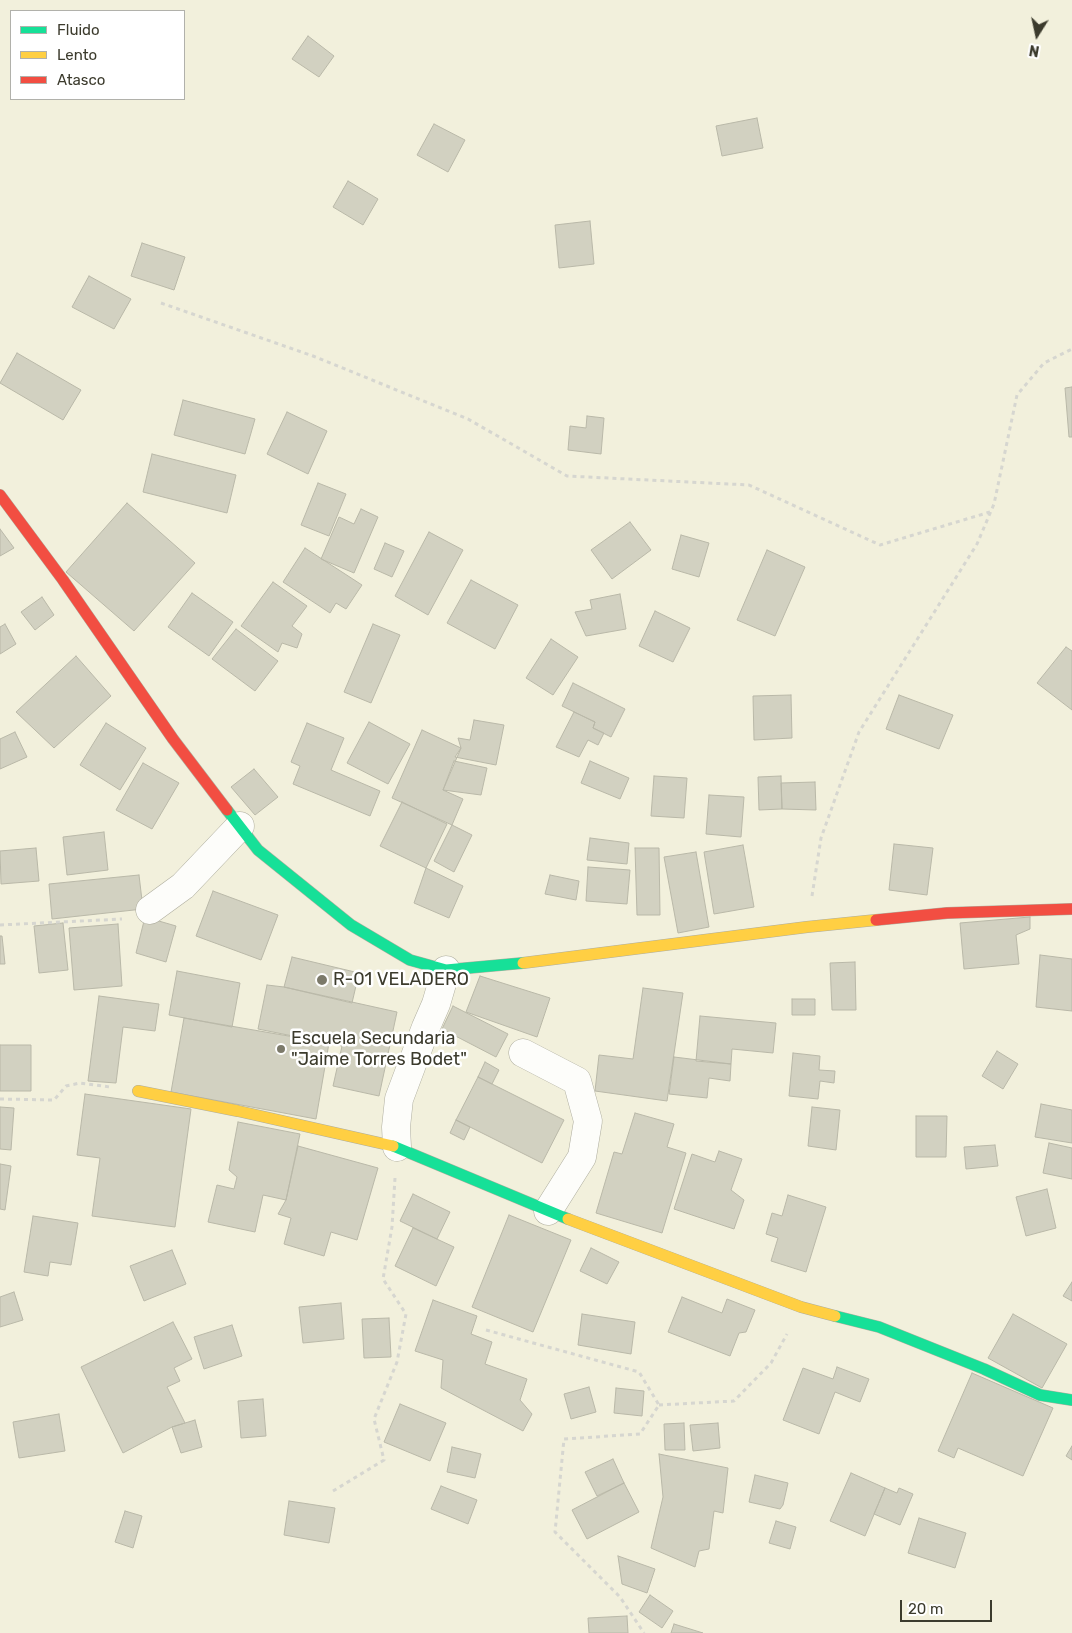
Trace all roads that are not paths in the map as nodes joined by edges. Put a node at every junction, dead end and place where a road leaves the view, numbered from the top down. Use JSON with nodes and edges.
{"nodes":[{"id":1,"x":0,"y":495,"type":"edge"},
{"id":2,"x":240,"y":826,"type":"junction"},
{"id":3,"x":1072,"y":909,"type":"edge"},
{"id":4,"x":150,"y":910,"type":"road end"},
{"id":5,"x":446,"y":970,"type":"junction"},
{"id":6,"x":523,"y":1053,"type":"dead end"},
{"id":7,"x":138,"y":1092,"type":"road end"},
{"id":8,"x":397,"y":1147,"type":"junction"},
{"id":9,"x":548,"y":1211,"type":"junction"},
{"id":10,"x":1072,"y":1400,"type":"edge"}],
"edges":[{"from":1,"to":2,"type":"street"},
{"from":2,"to":4,"type":"street"},
{"from":2,"to":5,"type":"street"},
{"from":3,"to":5,"type":"street"},
{"from":5,"to":8,"type":"street"},
{"from":6,"to":9,"type":"street"},
{"from":7,"to":8,"type":"street"},
{"from":8,"to":9,"type":"street"},
{"from":9,"to":10,"type":"street"}]}
